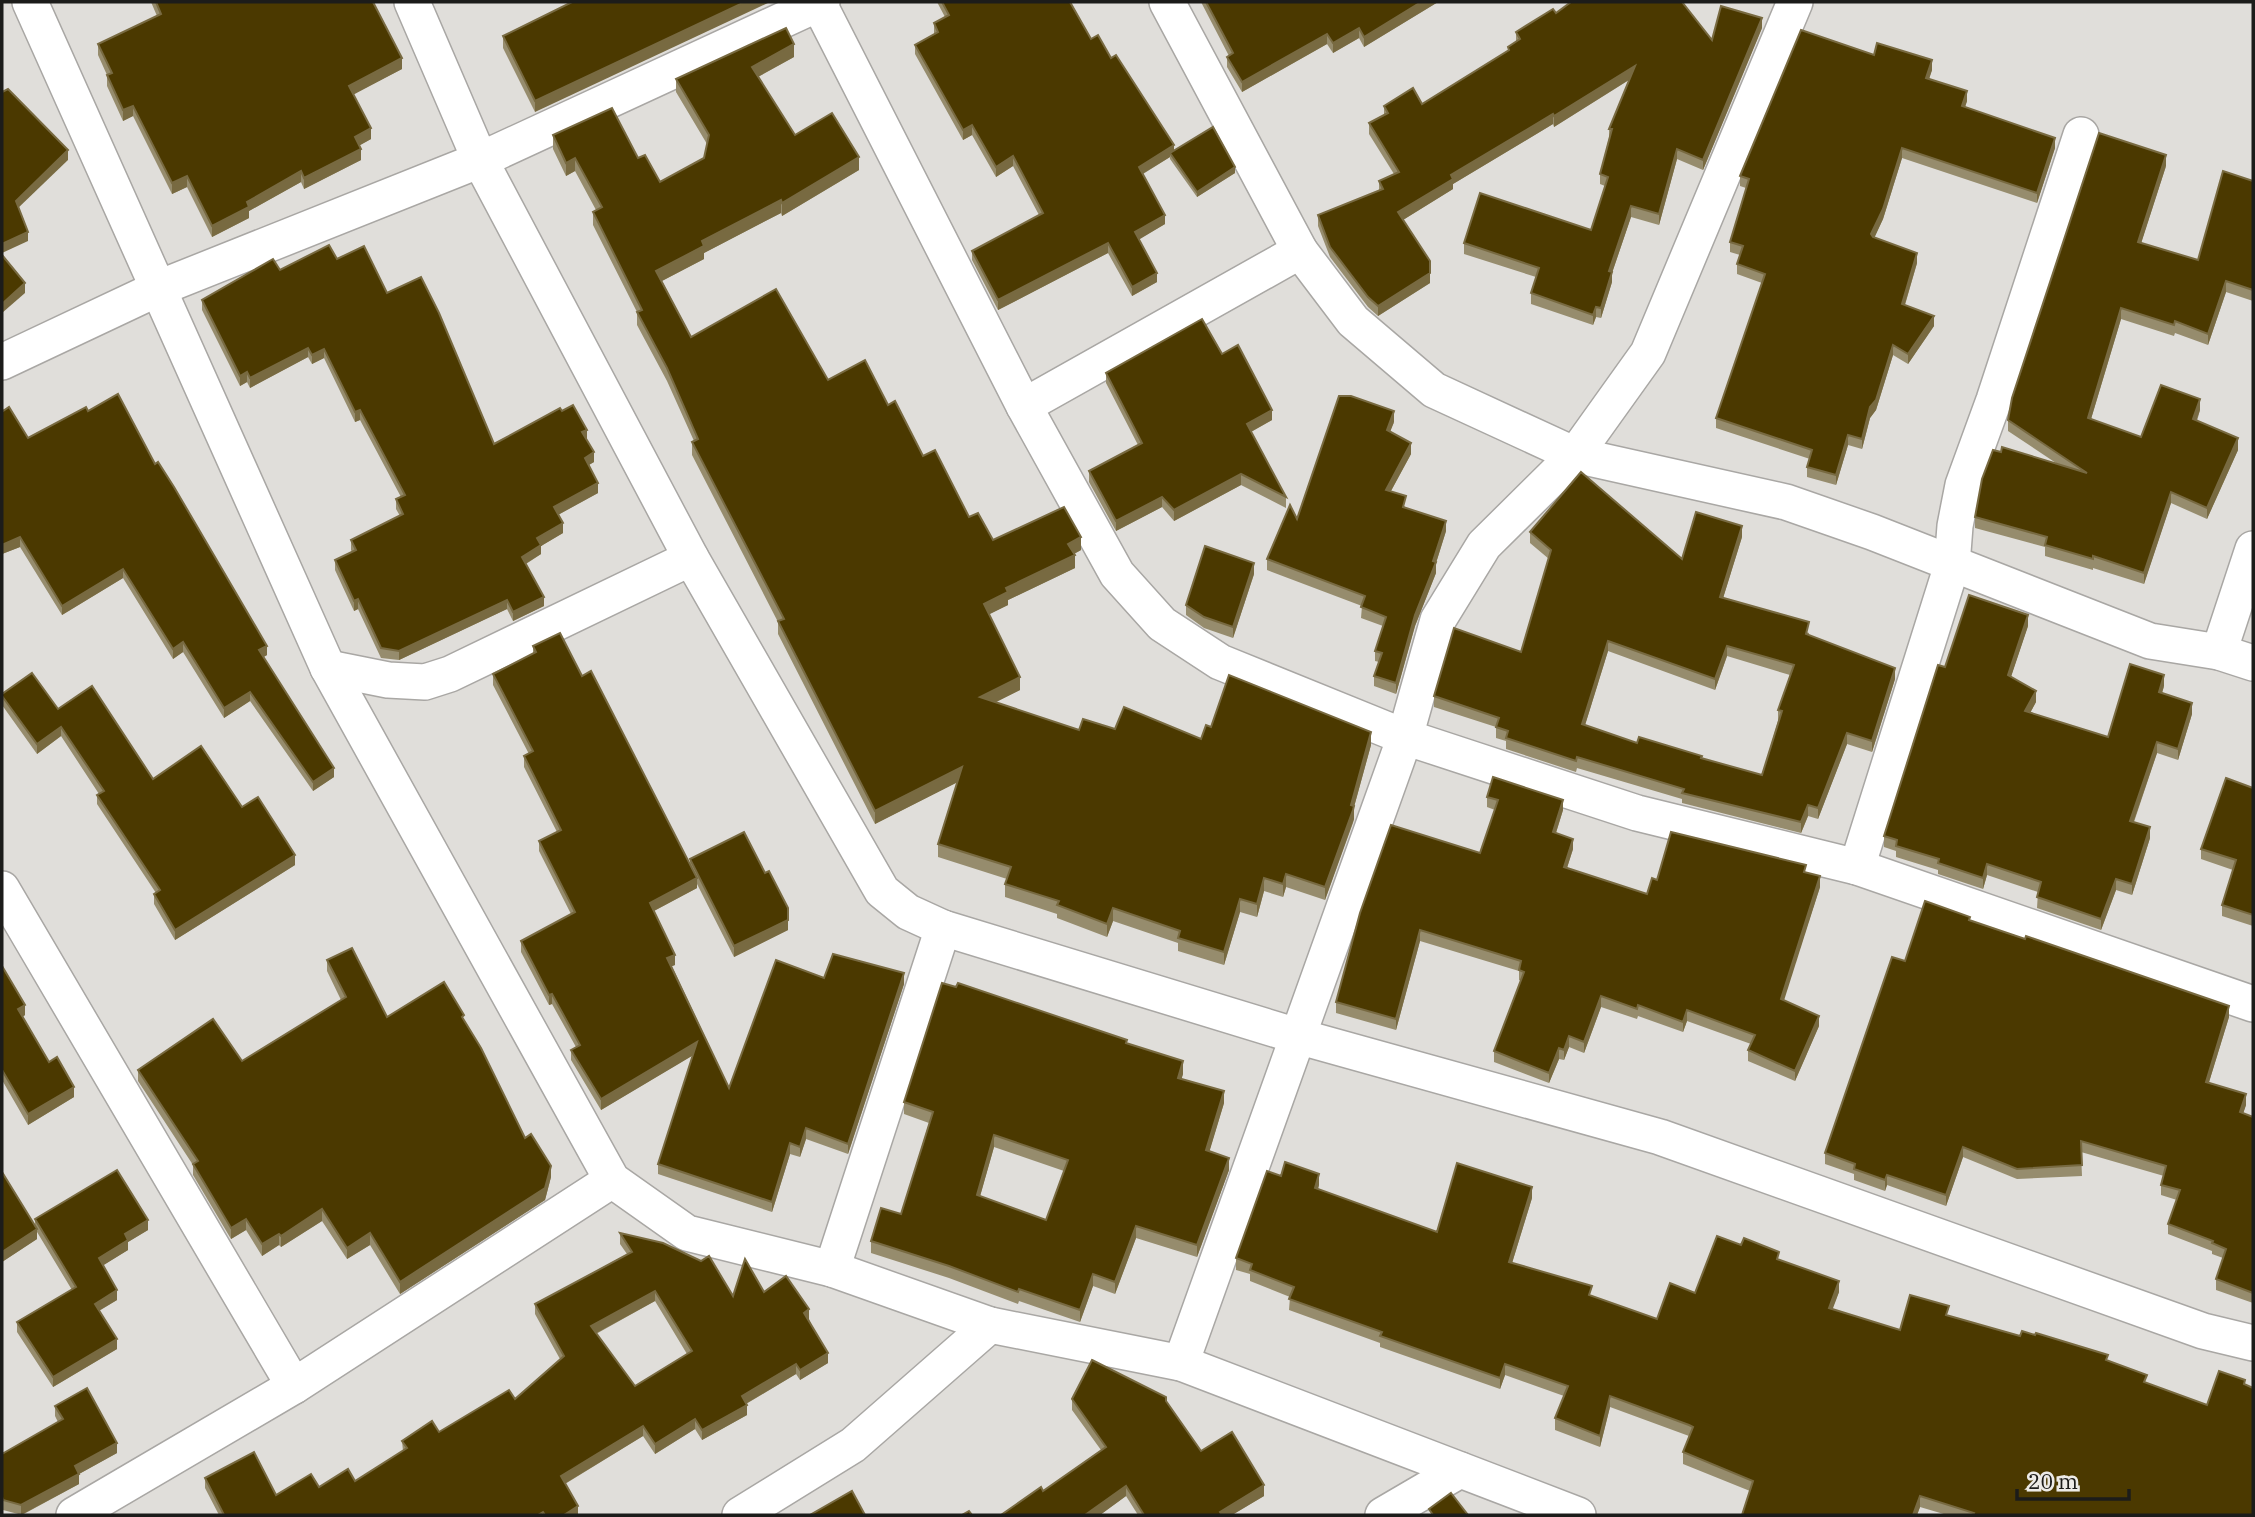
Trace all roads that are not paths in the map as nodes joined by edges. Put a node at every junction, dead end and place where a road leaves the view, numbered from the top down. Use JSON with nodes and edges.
{"nodes":[{"id":1,"x":30,"y":2,"type":"edge"},
{"id":2,"x":412,"y":2,"type":"edge"},
{"id":3,"x":819,"y":2,"type":"edge"},
{"id":4,"x":1167,"y":2,"type":"edge"},
{"id":5,"x":1795,"y":2,"type":"edge"},
{"id":6,"x":2081,"y":135,"type":"dead end"},
{"id":7,"x":480,"y":160,"type":"junction"},
{"id":8,"x":1300,"y":251,"type":"junction"},
{"id":9,"x":159,"y":288,"type":"junction"},
{"id":10,"x":2,"y":362,"type":"edge"},
{"id":11,"x":1024,"y":406,"type":"junction"},
{"id":12,"x":1575,"y":455,"type":"junction"},
{"id":13,"x":2253,"y":549,"type":"edge"},
{"id":14,"x":691,"y":558,"type":"junction"},
{"id":15,"x":1952,"y":565,"type":"junction"},
{"id":16,"x":2219,"y":652,"type":"junction"},
{"id":17,"x":2253,"y":663,"type":"edge"},
{"id":18,"x":328,"y":668,"type":"junction"},
{"id":19,"x":1405,"y":737,"type":"junction"},
{"id":20,"x":1857,"y":867,"type":"junction"},
{"id":21,"x":2,"y":889,"type":"edge"},
{"id":22,"x":943,"y":928,"type":"junction"},
{"id":23,"x":2253,"y":1004,"type":"edge"},
{"id":24,"x":1297,"y":1035,"type":"junction"},
{"id":25,"x":612,"y":1180,"type":"junction"},
{"id":26,"x":832,"y":1269,"type":"junction"},
{"id":27,"x":990,"y":1325,"type":"junction"},
{"id":28,"x":2253,"y":1343,"type":"edge"},
{"id":29,"x":1181,"y":1363,"type":"junction"},
{"id":30,"x":294,"y":1386,"type":"junction"},
{"id":31,"x":1460,"y":1470,"type":"junction"},
{"id":32,"x":74,"y":1515,"type":"edge"},
{"id":33,"x":740,"y":1515,"type":"edge"},
{"id":34,"x":1383,"y":1515,"type":"edge"},
{"id":35,"x":1578,"y":1515,"type":"edge"}],
"edges":[{"from":1,"to":9,"type":"street"},
{"from":2,"to":7,"type":"street"},
{"from":3,"to":7,"type":"street"},
{"from":3,"to":11,"type":"street"},
{"from":4,"to":8,"type":"street"},
{"from":5,"to":12,"type":"street"},
{"from":6,"to":15,"type":"street"},
{"from":7,"to":9,"type":"street"},
{"from":7,"to":14,"type":"street"},
{"from":8,"to":11,"type":"street"},
{"from":8,"to":12,"type":"street"},
{"from":9,"to":10,"type":"street"},
{"from":9,"to":18,"type":"street"},
{"from":11,"to":19,"type":"street"},
{"from":12,"to":15,"type":"street"},
{"from":12,"to":19,"type":"street"},
{"from":13,"to":16,"type":"street"},
{"from":14,"to":18,"type":"street"},
{"from":14,"to":22,"type":"street"},
{"from":15,"to":16,"type":"street"},
{"from":15,"to":20,"type":"street"},
{"from":16,"to":17,"type":"street"},
{"from":18,"to":25,"type":"street"},
{"from":19,"to":20,"type":"street"},
{"from":19,"to":24,"type":"street"},
{"from":20,"to":23,"type":"street"},
{"from":21,"to":30,"type":"street"},
{"from":22,"to":24,"type":"street"},
{"from":22,"to":26,"type":"street"},
{"from":24,"to":28,"type":"street"},
{"from":24,"to":29,"type":"street"},
{"from":25,"to":26,"type":"street"},
{"from":25,"to":30,"type":"street"},
{"from":26,"to":27,"type":"street"},
{"from":27,"to":29,"type":"street"},
{"from":27,"to":33,"type":"street"},
{"from":29,"to":31,"type":"street"},
{"from":30,"to":32,"type":"street"},
{"from":31,"to":34,"type":"street"},
{"from":31,"to":35,"type":"street"}]}
